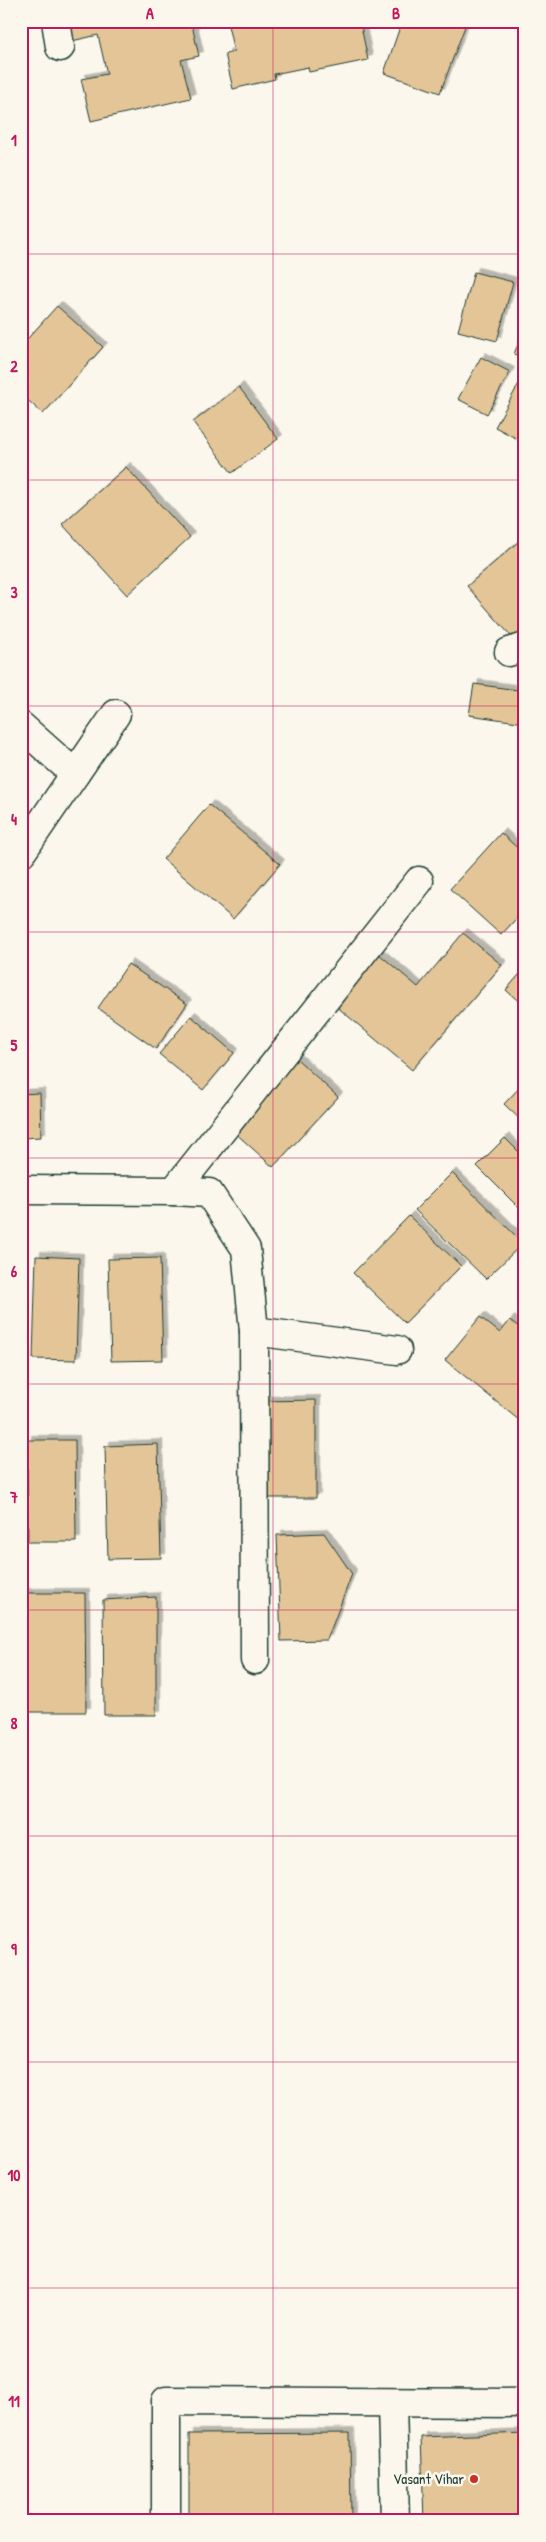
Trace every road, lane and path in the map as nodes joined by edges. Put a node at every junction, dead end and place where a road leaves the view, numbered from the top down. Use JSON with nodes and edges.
{"nodes":[{"id":1,"x":116,"y":714,"type":"dead end"},
{"id":2,"x":21,"y":726,"type":"edge"},
{"id":3,"x":75,"y":774,"type":"junction"},
{"id":4,"x":21,"y":853,"type":"edge"},
{"id":5,"x":419,"y":881,"type":"dead end"},
{"id":6,"x":21,"y":1190,"type":"edge"},
{"id":7,"x":174,"y":1191,"type":"junction"},
{"id":8,"x":254,"y":1331,"type":"junction"},
{"id":9,"x":397,"y":1350,"type":"dead end"},
{"id":10,"x":255,"y":1660,"type":"dead end"},
{"id":11,"x":392,"y":2404,"type":"junction"},
{"id":12,"x":525,"y":2404,"type":"edge"},
{"id":13,"x":166,"y":2521,"type":"edge"},
{"id":14,"x":395,"y":2521,"type":"edge"}],
"edges":[{"from":1,"to":3,"type":"street"},
{"from":2,"to":3,"type":"street"},
{"from":3,"to":4,"type":"street"},
{"from":5,"to":7,"type":"street"},
{"from":6,"to":7,"type":"street"},
{"from":7,"to":8,"type":"street"},
{"from":8,"to":9,"type":"street"},
{"from":8,"to":10,"type":"street"},
{"from":11,"to":12,"type":"street"},
{"from":11,"to":13,"type":"street"},
{"from":11,"to":14,"type":"street"}]}
